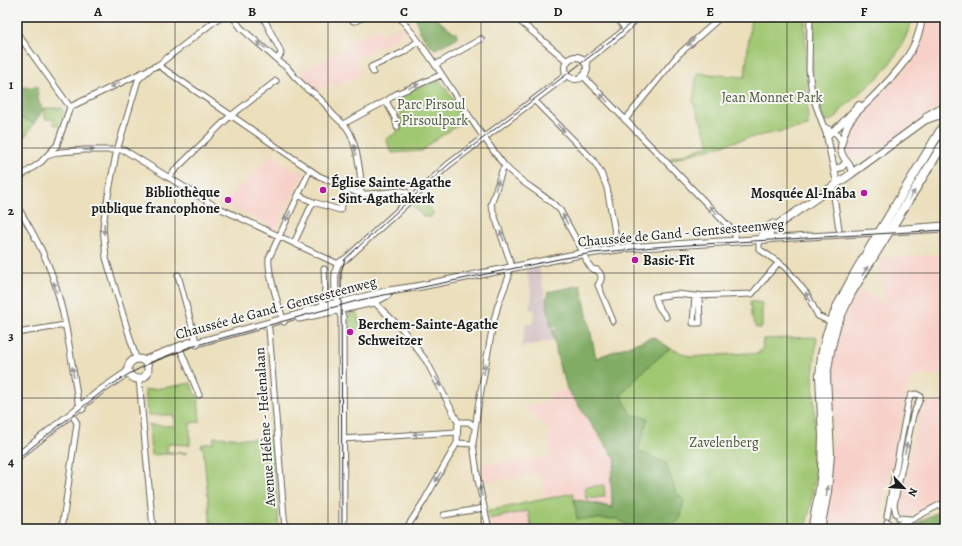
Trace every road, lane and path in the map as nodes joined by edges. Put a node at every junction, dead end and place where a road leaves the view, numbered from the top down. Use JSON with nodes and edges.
{"nodes":[{"id":1,"x":220,"y":17,"type":"edge"},
{"id":2,"x":233,"y":17,"type":"edge"},
{"id":3,"x":263,"y":17,"type":"edge"},
{"id":4,"x":351,"y":17,"type":"edge"},
{"id":5,"x":363,"y":17,"type":"edge"},
{"id":6,"x":399,"y":17,"type":"edge"},
{"id":7,"x":515,"y":17,"type":"edge"},
{"id":8,"x":620,"y":17,"type":"edge"},
{"id":9,"x":638,"y":17,"type":"edge"},
{"id":10,"x":721,"y":17,"type":"edge"},
{"id":11,"x":810,"y":17,"type":"edge"},
{"id":12,"x":922,"y":17,"type":"edge"},
{"id":13,"x":626,"y":29,"type":"junction"},
{"id":14,"x":17,"y":33,"type":"edge"},
{"id":15,"x":481,"y":39,"type":"dead end"},
{"id":16,"x":418,"y":41,"type":"junction"},
{"id":17,"x":277,"y":59,"type":"junction"},
{"id":18,"x":567,"y":61,"type":"junction"},
{"id":19,"x":584,"y":62,"type":"junction"},
{"id":20,"x":158,"y":65,"type":"junction"},
{"id":21,"x":435,"y":65,"type":"junction"},
{"id":22,"x":371,"y":67,"type":"dead end"},
{"id":23,"x":150,"y":69,"type":"junction"},
{"id":24,"x":441,"y":75,"type":"junction"},
{"id":25,"x":568,"y":75,"type":"junction"},
{"id":26,"x":134,"y":76,"type":"junction"},
{"id":27,"x":583,"y":76,"type":"junction"},
{"id":28,"x":138,"y":80,"type":"junction"},
{"id":29,"x":276,"y":81,"type":"dead end"},
{"id":30,"x":885,"y":83,"type":"junction"},
{"id":31,"x":534,"y":100,"type":"junction"},
{"id":32,"x":386,"y":101,"type":"junction"},
{"id":33,"x":70,"y":107,"type":"junction"},
{"id":34,"x":945,"y":109,"type":"edge"},
{"id":35,"x":945,"y":115,"type":"edge"},
{"id":36,"x":231,"y":116,"type":"junction"},
{"id":37,"x":626,"y":120,"type":"junction"},
{"id":38,"x":924,"y":120,"type":"junction"},
{"id":39,"x":945,"y":123,"type":"edge"},
{"id":40,"x":343,"y":124,"type":"junction"},
{"id":41,"x":396,"y":126,"type":"dead end"},
{"id":42,"x":823,"y":126,"type":"junction"},
{"id":43,"x":832,"y":131,"type":"junction"},
{"id":44,"x":826,"y":136,"type":"junction"},
{"id":45,"x":484,"y":138,"type":"junction"},
{"id":46,"x":945,"y":141,"type":"edge"},
{"id":47,"x":842,"y":142,"type":"junction"},
{"id":48,"x":57,"y":145,"type":"junction"},
{"id":49,"x":118,"y":150,"type":"junction"},
{"id":50,"x":60,"y":152,"type":"junction"},
{"id":51,"x":942,"y":154,"type":"edge"},
{"id":52,"x":47,"y":156,"type":"junction"},
{"id":53,"x":846,"y":162,"type":"junction"},
{"id":54,"x":505,"y":166,"type":"junction"},
{"id":55,"x":834,"y":169,"type":"junction"},
{"id":56,"x":310,"y":170,"type":"junction"},
{"id":57,"x":851,"y":174,"type":"junction"},
{"id":58,"x":169,"y":178,"type":"junction"},
{"id":59,"x":17,"y":179,"type":"edge"},
{"id":60,"x":836,"y":183,"type":"junction"},
{"id":61,"x":348,"y":189,"type":"junction"},
{"id":62,"x":828,"y":190,"type":"junction"},
{"id":63,"x":360,"y":194,"type":"junction"},
{"id":64,"x":298,"y":195,"type":"junction"},
{"id":65,"x":412,"y":198,"type":"junction"},
{"id":66,"x":313,"y":202,"type":"junction"},
{"id":67,"x":17,"y":206,"type":"edge"},
{"id":68,"x":945,"y":225,"type":"edge"},
{"id":69,"x":838,"y":229,"type":"dead end"},
{"id":70,"x":945,"y":229,"type":"edge"},
{"id":71,"x":891,"y":230,"type":"junction"},
{"id":72,"x":879,"y":232,"type":"junction"},
{"id":73,"x":279,"y":236,"type":"junction"},
{"id":74,"x":763,"y":239,"type":"junction"},
{"id":75,"x":736,"y":241,"type":"junction"},
{"id":76,"x":294,"y":243,"type":"junction"},
{"id":77,"x":618,"y":249,"type":"junction"},
{"id":78,"x":584,"y":253,"type":"junction"},
{"id":79,"x":778,"y":262,"type":"junction"},
{"id":80,"x":338,"y":264,"type":"junction"},
{"id":81,"x":510,"y":267,"type":"junction"},
{"id":82,"x":324,"y":269,"type":"dead end"},
{"id":83,"x":178,"y":275,"type":"dead end"},
{"id":84,"x":416,"y":287,"type":"junction"},
{"id":85,"x":374,"y":302,"type":"junction"},
{"id":86,"x":322,"y":306,"type":"junction"},
{"id":87,"x":339,"y":307,"type":"junction"},
{"id":88,"x":666,"y":317,"type":"dead end"},
{"id":89,"x":284,"y":320,"type":"junction"},
{"id":90,"x":613,"y":321,"type":"dead end"},
{"id":91,"x":831,"y":322,"type":"junction"},
{"id":92,"x":268,"y":324,"type":"junction"},
{"id":93,"x":65,"y":325,"type":"junction"},
{"id":94,"x":17,"y":333,"type":"edge"},
{"id":95,"x":196,"y":344,"type":"junction"},
{"id":96,"x":180,"y":348,"type":"junction"},
{"id":97,"x":136,"y":358,"type":"junction"},
{"id":98,"x":146,"y":362,"type":"junction"},
{"id":99,"x":130,"y":374,"type":"junction"},
{"id":100,"x":139,"y":379,"type":"junction"},
{"id":101,"x":199,"y":395,"type":"dead end"},
{"id":102,"x":82,"y":407,"type":"junction"},
{"id":103,"x":72,"y":415,"type":"junction"},
{"id":104,"x":458,"y":422,"type":"junction"},
{"id":105,"x":475,"y":427,"type":"junction"},
{"id":106,"x":457,"y":432,"type":"junction"},
{"id":107,"x":342,"y":439,"type":"junction"},
{"id":108,"x":457,"y":443,"type":"junction"},
{"id":109,"x":473,"y":444,"type":"junction"},
{"id":110,"x":17,"y":457,"type":"edge"},
{"id":111,"x":945,"y":502,"type":"edge"},
{"id":112,"x":484,"y":508,"type":"junction"},
{"id":113,"x":444,"y":515,"type":"dead end"},
{"id":114,"x":887,"y":516,"type":"junction"},
{"id":115,"x":898,"y":516,"type":"junction"},
{"id":116,"x":910,"y":519,"type":"junction"},
{"id":117,"x":887,"y":522,"type":"junction"},
{"id":118,"x":894,"y":527,"type":"edge"},
{"id":119,"x":62,"y":529,"type":"edge"},
{"id":120,"x":153,"y":529,"type":"edge"},
{"id":121,"x":284,"y":529,"type":"edge"},
{"id":122,"x":343,"y":529,"type":"edge"},
{"id":123,"x":406,"y":529,"type":"edge"},
{"id":124,"x":489,"y":529,"type":"edge"},
{"id":125,"x":812,"y":529,"type":"edge"},
{"id":126,"x":820,"y":529,"type":"edge"},
{"id":127,"x":885,"y":529,"type":"edge"}],
"edges":[{"from":1,"to":20,"type":"street"},
{"from":17,"to":2,"type":"street","one_way":true},
{"from":3,"to":17,"type":"street"},
{"from":4,"to":5,"type":"street"},
{"from":6,"to":16,"type":"street"},
{"from":7,"to":18,"type":"street"},
{"from":8,"to":13,"type":"street"},
{"from":9,"to":13,"type":"street"},
{"from":10,"to":37,"type":"street","one_way":true},
{"from":11,"to":42,"type":"street"},
{"from":12,"to":30,"type":"street"},
{"from":13,"to":19,"type":"street"},
{"from":14,"to":33,"type":"street"},
{"from":15,"to":21,"type":"street"},
{"from":16,"to":21,"type":"street"},
{"from":16,"to":22,"type":"street"},
{"from":17,"to":40,"type":"street"},
{"from":18,"to":19,"type":"street"},
{"from":18,"to":25,"type":"street"},
{"from":19,"to":27,"type":"street"},
{"from":20,"to":23,"type":"street"},
{"from":20,"to":36,"type":"street"},
{"from":21,"to":24,"type":"street"},
{"from":23,"to":26,"type":"street"},
{"from":23,"to":28,"type":"street"},
{"from":32,"to":24,"type":"street","one_way":true},
{"from":24,"to":45,"type":"street"},
{"from":25,"to":27,"type":"street"},
{"from":25,"to":31,"type":"street"},
{"from":26,"to":28,"type":"street"},
{"from":26,"to":33,"type":"street","one_way":true},
{"from":37,"to":27,"type":"street","one_way":true},
{"from":28,"to":49,"type":"street"},
{"from":29,"to":36,"type":"street"},
{"from":30,"to":43,"type":"street"},
{"from":30,"to":47,"type":"street"},
{"from":31,"to":45,"type":"street"},
{"from":31,"to":77,"type":"street","one_way":true},
{"from":32,"to":40,"type":"street"},
{"from":32,"to":41,"type":"street"},
{"from":33,"to":48,"type":"street"},
{"from":34,"to":38,"type":"main road"},
{"from":35,"to":38,"type":"main road"},
{"from":36,"to":56,"type":"street"},
{"from":36,"to":58,"type":"street"},
{"from":75,"to":37,"type":"street","one_way":true},
{"from":38,"to":57,"type":"main road"},
{"from":39,"to":72,"type":"main road"},
{"from":63,"to":40,"type":"street","one_way":true},
{"from":42,"to":43,"type":"street"},
{"from":42,"to":44,"type":"street"},
{"from":43,"to":44,"type":"street"},
{"from":43,"to":47,"type":"street"},
{"from":44,"to":55,"type":"street"},
{"from":45,"to":54,"type":"street"},
{"from":45,"to":65,"type":"street"},
{"from":46,"to":51,"type":"main road"},
{"from":47,"to":53,"type":"street"},
{"from":48,"to":50,"type":"street"},
{"from":48,"to":52,"type":"street"},
{"from":50,"to":49,"type":"street","one_way":true},
{"from":49,"to":58,"type":"street"},
{"from":49,"to":97,"type":"street","one_way":true},
{"from":50,"to":52,"type":"street"},
{"from":71,"to":51,"type":"main road","one_way":true},
{"from":52,"to":59,"type":"street"},
{"from":53,"to":55,"type":"street"},
{"from":53,"to":57,"type":"street"},
{"from":78,"to":54,"type":"street","one_way":true},
{"from":81,"to":54,"type":"street","one_way":true},
{"from":55,"to":60,"type":"street"},
{"from":56,"to":61,"type":"street"},
{"from":56,"to":64,"type":"street"},
{"from":57,"to":60,"type":"main road"},
{"from":58,"to":73,"type":"street"},
{"from":60,"to":62,"type":"main road"},
{"from":61,"to":63,"type":"street"},
{"from":61,"to":66,"type":"street"},
{"from":62,"to":69,"type":"street"},
{"from":62,"to":74,"type":"main road"},
{"from":63,"to":65,"type":"street"},
{"from":64,"to":66,"type":"street"},
{"from":64,"to":73,"type":"street","one_way":true},
{"from":65,"to":80,"type":"street"},
{"from":66,"to":76,"type":"street"},
{"from":93,"to":67,"type":"street","one_way":true},
{"from":68,"to":71,"type":"street","name":"Chaussée de Gand - Gentsesteenweg"},
{"from":70,"to":71,"type":"street","name":"Chaussée de Gand - Gentsesteenweg"},
{"from":71,"to":72,"type":"street","name":"Chaussée de Gand - Gentsesteenweg"},
{"from":126,"to":71,"type":"main road","one_way":true},
{"from":72,"to":74,"type":"street","name":"Chaussée de Gand - Gentsesteenweg"},
{"from":72,"to":91,"type":"main road"},
{"from":73,"to":76,"type":"street"},
{"from":73,"to":89,"type":"street"},
{"from":74,"to":75,"type":"main road","name":"Chaussée de Gand - Gentsesteenweg"},
{"from":74,"to":79,"type":"street"},
{"from":75,"to":77,"type":"main road","name":"Chaussée de Gand - Gentsesteenweg"},
{"from":76,"to":80,"type":"street"},
{"from":77,"to":78,"type":"main road","name":"Chaussée de Gand - Gentsesteenweg"},
{"from":78,"to":81,"type":"main road","name":"Chaussée de Gand - Gentsesteenweg"},
{"from":78,"to":90,"type":"street"},
{"from":79,"to":88,"type":"street"},
{"from":91,"to":79,"type":"street","one_way":true},
{"from":80,"to":87,"type":"street"},
{"from":81,"to":84,"type":"main road","name":"Chaussée de Gand - Gentsesteenweg"},
{"from":105,"to":81,"type":"street","one_way":true},
{"from":82,"to":86,"type":"street"},
{"from":83,"to":95,"type":"street"},
{"from":84,"to":85,"type":"main road","name":"Chaussée de Gand - Gentsesteenweg"},
{"from":84,"to":87,"type":"main road","name":"Chaussée de Gand - Gentsesteenweg"},
{"from":85,"to":87,"type":"main road","name":"Chaussée de Gand - Gentsesteenweg"},
{"from":85,"to":104,"type":"street","one_way":true},
{"from":86,"to":87,"type":"main road","name":"Chaussée de Gand - Gentsesteenweg"},
{"from":86,"to":89,"type":"main road","name":"Chaussée de Gand - Gentsesteenweg"},
{"from":87,"to":89,"type":"main road","name":"Chaussée de Gand - Gentsesteenweg"},
{"from":87,"to":107,"type":"main road"},
{"from":89,"to":92,"type":"main road","name":"Chaussée de Gand - Gentsesteenweg"},
{"from":91,"to":125,"type":"main road"},
{"from":92,"to":95,"type":"main road","name":"Chaussée de Gand - Gentsesteenweg"},
{"from":92,"to":121,"type":"street","name":"Avenue Hélène - Helenalaan"},
{"from":93,"to":94,"type":"street"},
{"from":102,"to":93,"type":"street","one_way":true},
{"from":95,"to":96,"type":"main road","name":"Chaussée de Gand - Gentsesteenweg"},
{"from":96,"to":98,"type":"main road","name":"Chaussée de Gand - Gentsesteenweg"},
{"from":96,"to":101,"type":"street"},
{"from":97,"to":98,"type":"main road"},
{"from":97,"to":99,"type":"main road"},
{"from":98,"to":100,"type":"main road"},
{"from":99,"to":100,"type":"main road"},
{"from":99,"to":102,"type":"main road"},
{"from":100,"to":120,"type":"street"},
{"from":102,"to":103,"type":"main road"},
{"from":103,"to":110,"type":"main road"},
{"from":103,"to":119,"type":"street"},
{"from":104,"to":105,"type":"street"},
{"from":104,"to":106,"type":"street"},
{"from":105,"to":109,"type":"street"},
{"from":106,"to":107,"type":"street","one_way":true},
{"from":106,"to":108,"type":"street"},
{"from":107,"to":122,"type":"main road"},
{"from":108,"to":109,"type":"street"},
{"from":108,"to":123,"type":"street","one_way":true},
{"from":112,"to":109,"type":"street","one_way":true},
{"from":111,"to":116,"type":"street"},
{"from":112,"to":113,"type":"street"},
{"from":112,"to":124,"type":"street"},
{"from":114,"to":115,"type":"street"},
{"from":115,"to":114,"type":"street","one_way":true},
{"from":114,"to":117,"type":"street"},
{"from":115,"to":116,"type":"street"},
{"from":115,"to":118,"type":"street"},
{"from":116,"to":118,"type":"street"},
{"from":117,"to":118,"type":"street"},
{"from":117,"to":127,"type":"street"}]}
